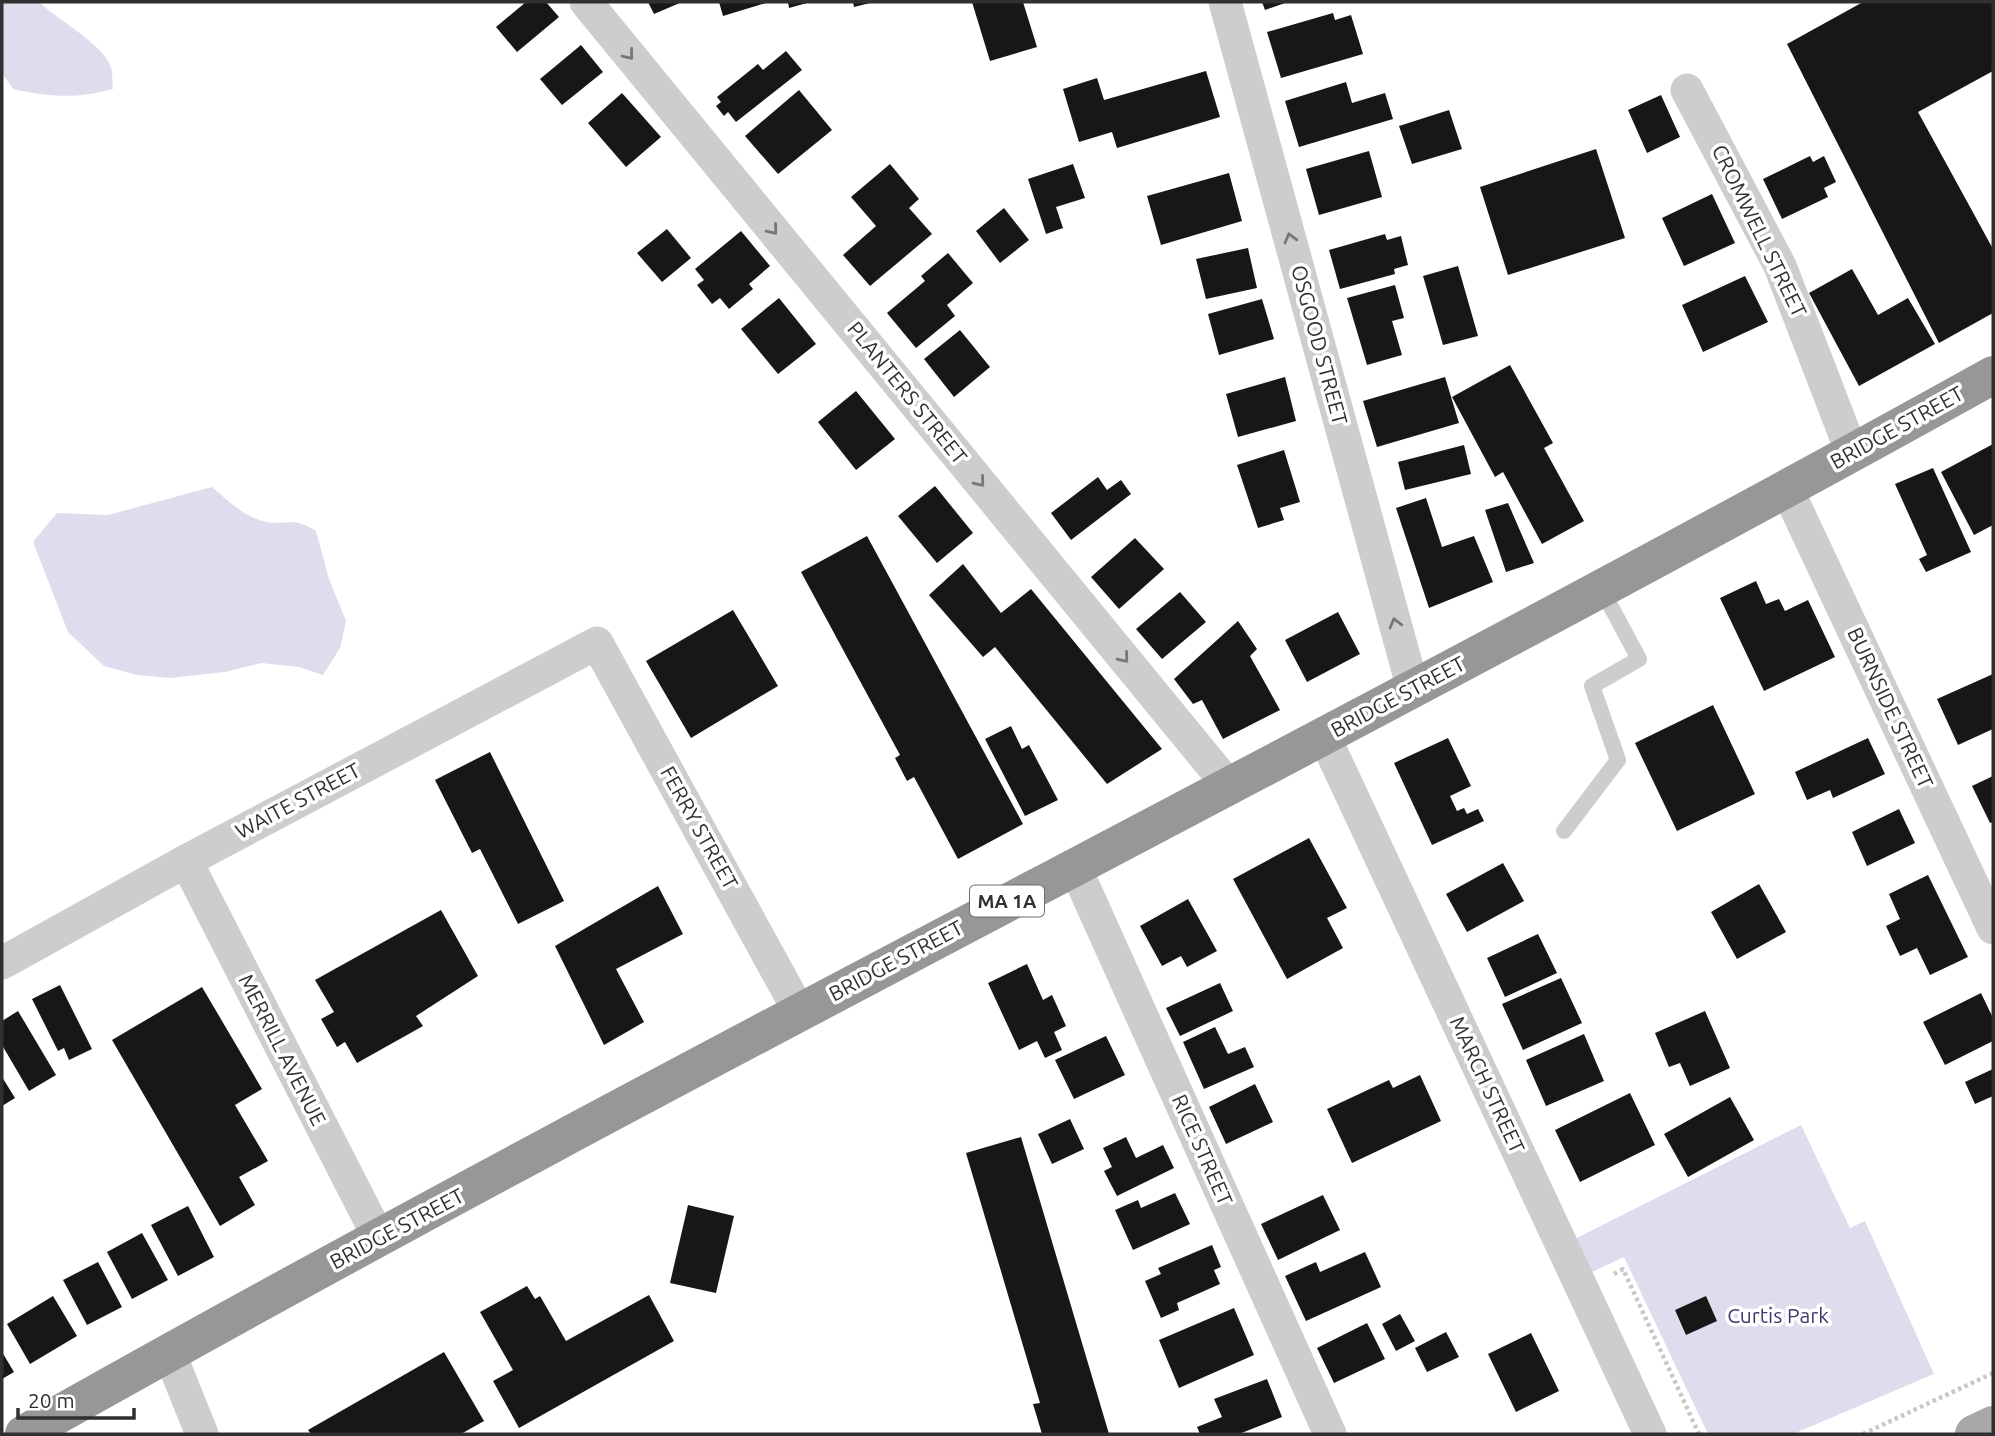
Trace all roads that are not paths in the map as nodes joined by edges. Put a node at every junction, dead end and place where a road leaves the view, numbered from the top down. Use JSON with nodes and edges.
{"nodes":[{"id":1,"x":586,"y":2,"type":"edge"},
{"id":2,"x":1225,"y":2,"type":"edge"},
{"id":3,"x":1687,"y":90,"type":"dead end"},
{"id":4,"x":1993,"y":375,"type":"edge"},
{"id":5,"x":1852,"y":453,"type":"junction"},
{"id":6,"x":1787,"y":489,"type":"junction"},
{"id":7,"x":1601,"y":588,"type":"junction"},
{"id":8,"x":597,"y":643,"type":"joint"},
{"id":9,"x":1413,"y":689,"type":"junction"},
{"id":10,"x":1324,"y":736,"type":"junction"},
{"id":11,"x":1228,"y":785,"type":"junction"},
{"id":12,"x":1564,"y":831,"type":"dead end"},
{"id":13,"x":186,"y":861,"type":"junction"},
{"id":14,"x":1074,"y":865,"type":"junction"},
{"id":15,"x":1993,"y":928,"type":"edge"},
{"id":16,"x":2,"y":963,"type":"edge"},
{"id":17,"x":800,"y":1013,"type":"junction"},
{"id":18,"x":379,"y":1238,"type":"junction"},
{"id":19,"x":169,"y":1352,"type":"junction"},
{"id":20,"x":1993,"y":1425,"type":"edge"},
{"id":21,"x":24,"y":1434,"type":"edge"},
{"id":22,"x":202,"y":1434,"type":"edge"},
{"id":23,"x":1330,"y":1434,"type":"edge"},
{"id":24,"x":1650,"y":1434,"type":"edge"},
{"id":25,"x":1974,"y":1434,"type":"edge"}],
"edges":[{"from":1,"to":11,"type":"street","name":"PLANTERS STREET","one_way":true},
{"from":9,"to":2,"type":"street","name":"OSGOOD STREET","one_way":true},
{"from":3,"to":5,"type":"street","name":"CROMWELL STREET"},
{"from":4,"to":5,"type":"highway","name":"BRIDGE STREET","number":"MA 1A"},
{"from":5,"to":6,"type":"highway","name":"BRIDGE STREET","number":"MA 1A"},
{"from":6,"to":7,"type":"highway","name":"BRIDGE STREET","number":"MA 1A"},
{"from":6,"to":15,"type":"street","name":"BURNSIDE STREET"},
{"from":7,"to":9,"type":"highway","name":"BRIDGE STREET","number":"MA 1A"},
{"from":7,"to":12,"type":"lane"},
{"from":8,"to":13,"type":"street","name":"WAITE STREET"},
{"from":8,"to":17,"type":"street","name":"FERRY STREET"},
{"from":9,"to":10,"type":"highway","name":"BRIDGE STREET","number":"MA 1A"},
{"from":10,"to":11,"type":"highway","name":"BRIDGE STREET","number":"MA 1A"},
{"from":10,"to":24,"type":"street","name":"MARCH STREET"},
{"from":11,"to":14,"type":"highway","name":"BRIDGE STREET","number":"MA 1A"},
{"from":13,"to":16,"type":"street","name":"WAITE STREET"},
{"from":13,"to":18,"type":"street","name":"MERRILL AVENUE"},
{"from":14,"to":17,"type":"highway","name":"BRIDGE STREET","number":"MA 1A"},
{"from":14,"to":23,"type":"street","name":"RICE STREET"},
{"from":17,"to":18,"type":"highway","name":"BRIDGE STREET","number":"MA 1A"},
{"from":18,"to":19,"type":"highway","name":"BRIDGE STREET","number":"MA 1A"},
{"from":19,"to":21,"type":"highway","name":"BRIDGE STREET","number":"MA 1A"},
{"from":19,"to":22,"type":"street"},
{"from":20,"to":25,"type":"main road"}]}
